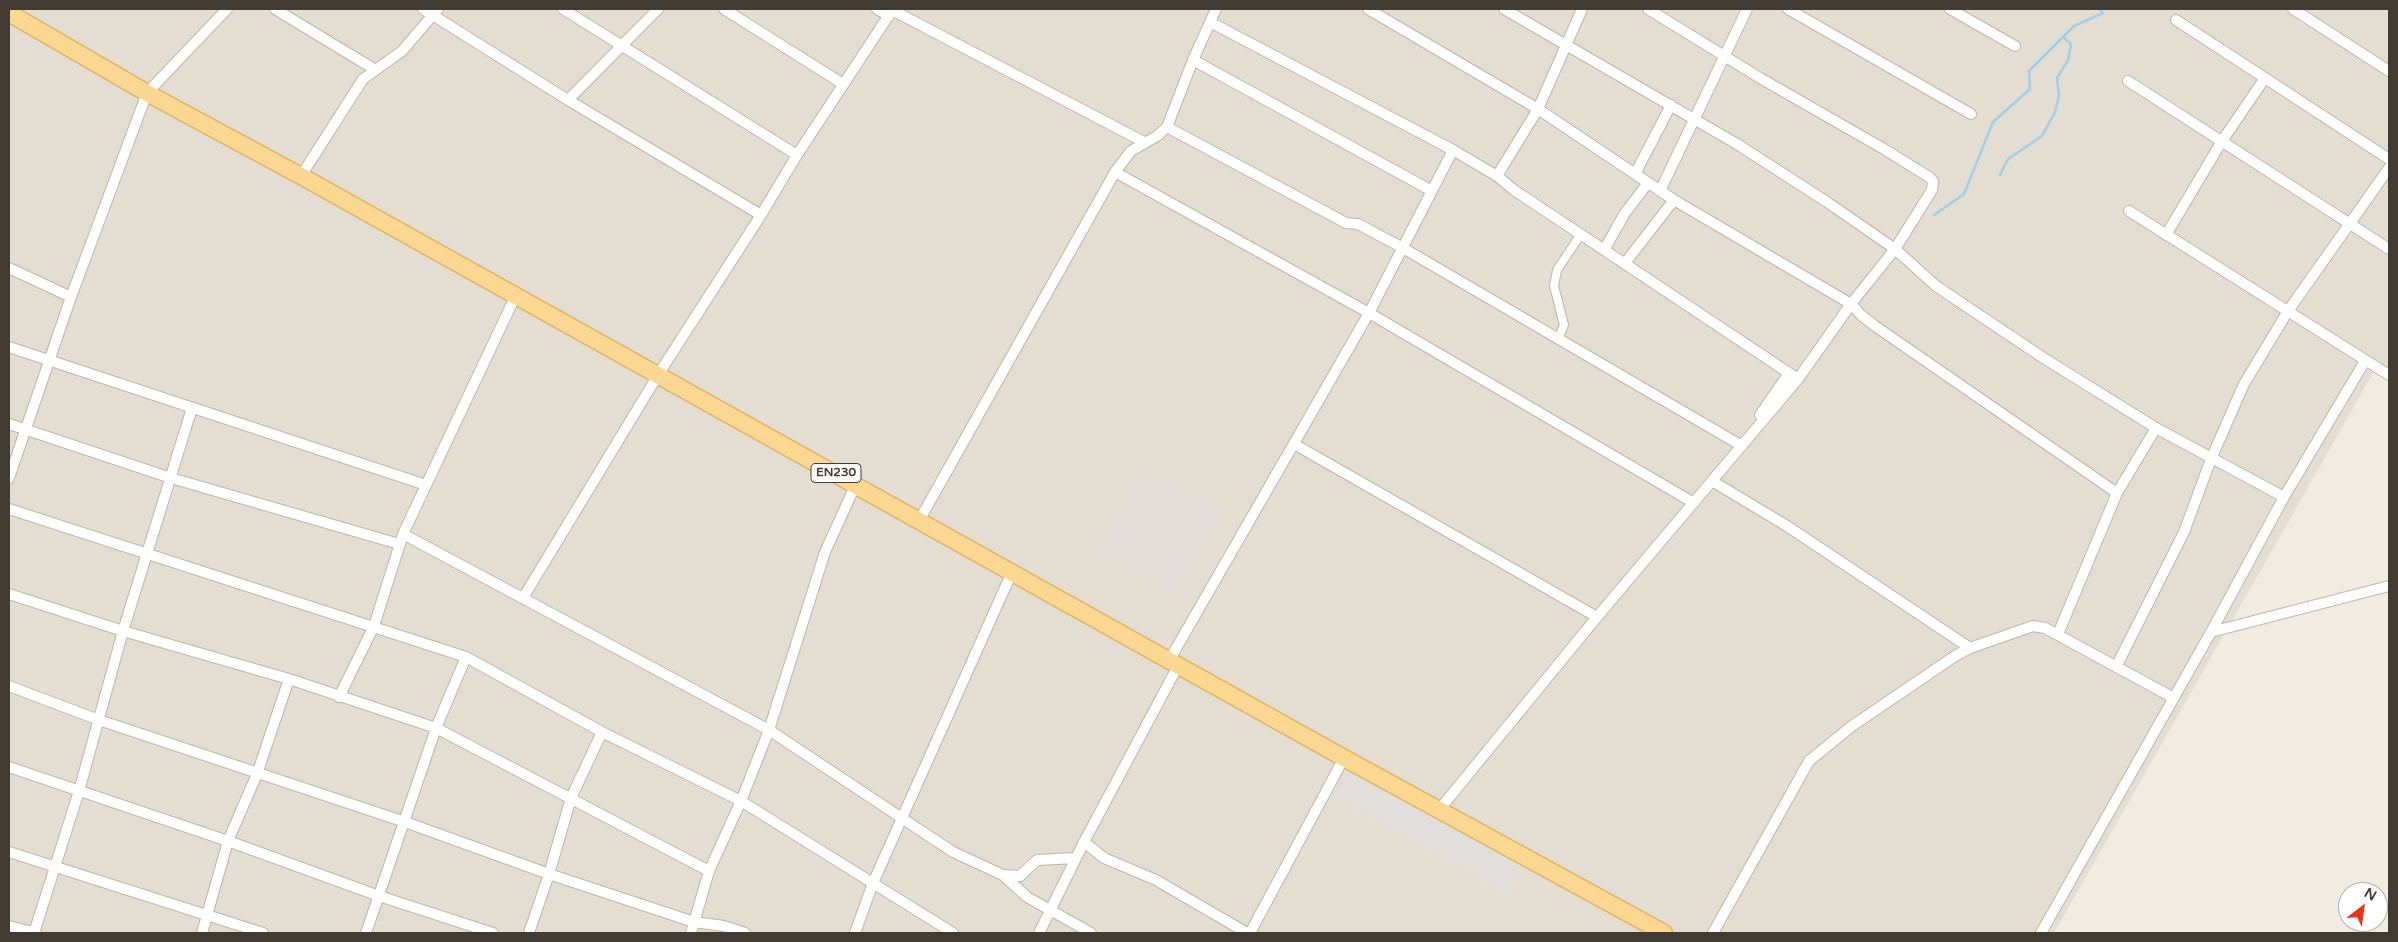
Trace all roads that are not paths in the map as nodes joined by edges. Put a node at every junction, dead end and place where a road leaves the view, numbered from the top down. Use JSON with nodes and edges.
{"nodes":[{"id":1,"x":227,"y":9,"type":"edge"},
{"id":2,"x":275,"y":9,"type":"edge"},
{"id":3,"x":423,"y":9,"type":"edge"},
{"id":4,"x":564,"y":9,"type":"edge"},
{"id":5,"x":658,"y":9,"type":"edge"},
{"id":6,"x":724,"y":9,"type":"edge"},
{"id":7,"x":877,"y":9,"type":"edge"},
{"id":8,"x":1216,"y":9,"type":"edge"},
{"id":9,"x":1368,"y":9,"type":"edge"},
{"id":10,"x":1504,"y":9,"type":"edge"},
{"id":11,"x":1582,"y":9,"type":"edge"},
{"id":12,"x":1648,"y":9,"type":"edge"},
{"id":13,"x":1748,"y":9,"type":"edge"},
{"id":14,"x":1788,"y":9,"type":"edge"},
{"id":15,"x":1950,"y":9,"type":"edge"},
{"id":16,"x":2293,"y":9,"type":"edge"},
{"id":17,"x":9,"y":11,"type":"edge"},
{"id":18,"x":435,"y":12,"type":"edge"},
{"id":19,"x":891,"y":12,"type":"edge"},
{"id":20,"x":2176,"y":20,"type":"dead end"},
{"id":21,"x":1210,"y":22,"type":"junction"},
{"id":22,"x":622,"y":46,"type":"junction"},
{"id":23,"x":1567,"y":46,"type":"junction"},
{"id":24,"x":2015,"y":46,"type":"dead end"},
{"id":25,"x":1724,"y":57,"type":"junction"},
{"id":26,"x":1192,"y":60,"type":"junction"},
{"id":27,"x":374,"y":69,"type":"junction"},
{"id":28,"x":2389,"y":71,"type":"edge"},
{"id":29,"x":2265,"y":78,"type":"junction"},
{"id":30,"x":2128,"y":81,"type":"dead end"},
{"id":31,"x":843,"y":84,"type":"junction"},
{"id":32,"x":147,"y":93,"type":"junction"},
{"id":33,"x":568,"y":100,"type":"junction"},
{"id":34,"x":1671,"y":105,"type":"junction"},
{"id":35,"x":1538,"y":109,"type":"junction"},
{"id":36,"x":1971,"y":114,"type":"dead end"},
{"id":37,"x":1695,"y":119,"type":"junction"},
{"id":38,"x":1167,"y":127,"type":"junction"},
{"id":39,"x":2222,"y":141,"type":"junction"},
{"id":40,"x":1144,"y":142,"type":"junction"},
{"id":41,"x":1453,"y":150,"type":"junction"},
{"id":42,"x":796,"y":155,"type":"junction"},
{"id":43,"x":2389,"y":159,"type":"edge"},
{"id":44,"x":2389,"y":168,"type":"edge"},
{"id":45,"x":1115,"y":172,"type":"junction"},
{"id":46,"x":1635,"y":174,"type":"junction"},
{"id":47,"x":301,"y":176,"type":"junction"},
{"id":48,"x":1497,"y":176,"type":"junction"},
{"id":49,"x":1648,"y":183,"type":"junction"},
{"id":50,"x":1432,"y":191,"type":"junction"},
{"id":51,"x":1660,"y":191,"type":"junction"},
{"id":52,"x":1674,"y":200,"type":"junction"},
{"id":53,"x":2129,"y":211,"type":"dead end"},
{"id":54,"x":761,"y":215,"type":"junction"},
{"id":55,"x":2352,"y":224,"type":"junction"},
{"id":56,"x":2166,"y":234,"type":"junction"},
{"id":57,"x":1579,"y":237,"type":"dead end"},
{"id":58,"x":1403,"y":248,"type":"junction"},
{"id":59,"x":2389,"y":248,"type":"edge"},
{"id":60,"x":1604,"y":250,"type":"junction"},
{"id":61,"x":1895,"y":250,"type":"junction"},
{"id":62,"x":1625,"y":264,"type":"junction"},
{"id":63,"x":9,"y":268,"type":"edge"},
{"id":64,"x":516,"y":295,"type":"junction"},
{"id":65,"x":71,"y":297,"type":"junction"},
{"id":66,"x":1851,"y":304,"type":"junction"},
{"id":67,"x":2288,"y":312,"type":"junction"},
{"id":68,"x":1369,"y":313,"type":"junction"},
{"id":69,"x":1558,"y":338,"type":"junction"},
{"id":70,"x":9,"y":347,"type":"edge"},
{"id":71,"x":50,"y":361,"type":"junction"},
{"id":72,"x":2365,"y":361,"type":"junction"},
{"id":73,"x":1789,"y":373,"type":"junction"},
{"id":74,"x":658,"y":375,"type":"junction"},
{"id":75,"x":2389,"y":375,"type":"edge"},
{"id":76,"x":1798,"y":379,"type":"junction"},
{"id":77,"x":192,"y":408,"type":"junction"},
{"id":78,"x":9,"y":424,"type":"edge"},
{"id":79,"x":2156,"y":428,"type":"junction"},
{"id":80,"x":26,"y":429,"type":"junction"},
{"id":81,"x":1294,"y":444,"type":"junction"},
{"id":82,"x":1740,"y":444,"type":"junction"},
{"id":83,"x":2211,"y":459,"type":"junction"},
{"id":84,"x":9,"y":478,"type":"edge"},
{"id":85,"x":172,"y":478,"type":"junction"},
{"id":86,"x":1712,"y":481,"type":"junction"},
{"id":87,"x":856,"y":484,"type":"junction"},
{"id":88,"x":426,"y":485,"type":"junction"},
{"id":89,"x":2117,"y":493,"type":"junction"},
{"id":90,"x":2284,"y":497,"type":"junction"},
{"id":91,"x":1694,"y":503,"type":"junction"},
{"id":92,"x":9,"y":509,"type":"edge"},
{"id":93,"x":920,"y":519,"type":"junction"},
{"id":94,"x":401,"y":539,"type":"junction"},
{"id":95,"x":148,"y":556,"type":"junction"},
{"id":96,"x":1012,"y":572,"type":"junction"},
{"id":97,"x":2389,"y":586,"type":"edge"},
{"id":98,"x":9,"y":594,"type":"edge"},
{"id":99,"x":523,"y":598,"type":"junction"},
{"id":100,"x":1597,"y":617,"type":"junction"},
{"id":101,"x":374,"y":626,"type":"junction"},
{"id":102,"x":123,"y":631,"type":"junction"},
{"id":103,"x":2212,"y":632,"type":"junction"},
{"id":104,"x":2058,"y":634,"type":"junction"},
{"id":105,"x":1970,"y":648,"type":"junction"},
{"id":106,"x":466,"y":657,"type":"junction"},
{"id":107,"x":1174,"y":661,"type":"junction"},
{"id":108,"x":2116,"y":667,"type":"junction"},
{"id":109,"x":289,"y":679,"type":"junction"},
{"id":110,"x":9,"y":686,"type":"edge"},
{"id":111,"x":339,"y":697,"type":"junction"},
{"id":112,"x":2172,"y":698,"type":"junction"},
{"id":113,"x":99,"y":720,"type":"junction"},
{"id":114,"x":436,"y":728,"type":"junction"},
{"id":115,"x":769,"y":730,"type":"junction"},
{"id":116,"x":602,"y":732,"type":"junction"},
{"id":117,"x":1344,"y":758,"type":"junction"},
{"id":118,"x":9,"y":767,"type":"edge"},
{"id":119,"x":257,"y":774,"type":"junction"},
{"id":120,"x":79,"y":791,"type":"junction"},
{"id":121,"x":571,"y":798,"type":"junction"},
{"id":122,"x":741,"y":801,"type":"junction"},
{"id":123,"x":1439,"y":810,"type":"junction"},
{"id":124,"x":902,"y":819,"type":"junction"},
{"id":125,"x":405,"y":822,"type":"junction"},
{"id":126,"x":228,"y":841,"type":"junction"},
{"id":127,"x":1084,"y":842,"type":"junction"},
{"id":128,"x":9,"y":852,"type":"edge"},
{"id":129,"x":1076,"y":858,"type":"junction"},
{"id":130,"x":56,"y":866,"type":"junction"},
{"id":131,"x":709,"y":870,"type":"junction"},
{"id":132,"x":549,"y":874,"type":"junction"},
{"id":133,"x":1003,"y":875,"type":"junction"},
{"id":134,"x":873,"y":883,"type":"junction"},
{"id":135,"x":379,"y":896,"type":"junction"},
{"id":136,"x":1050,"y":911,"type":"junction"},
{"id":137,"x":207,"y":915,"type":"junction"},
{"id":138,"x":694,"y":922,"type":"junction"},
{"id":139,"x":9,"y":926,"type":"edge"},
{"id":140,"x":35,"y":933,"type":"edge"},
{"id":141,"x":202,"y":933,"type":"edge"},
{"id":142,"x":263,"y":933,"type":"edge"},
{"id":143,"x":366,"y":933,"type":"edge"},
{"id":144,"x":493,"y":933,"type":"edge"},
{"id":145,"x":529,"y":933,"type":"edge"},
{"id":146,"x":691,"y":933,"type":"edge"},
{"id":147,"x":745,"y":933,"type":"edge"},
{"id":148,"x":855,"y":933,"type":"edge"},
{"id":149,"x":953,"y":933,"type":"edge"},
{"id":150,"x":1039,"y":933,"type":"edge"},
{"id":151,"x":1091,"y":933,"type":"edge"},
{"id":152,"x":1249,"y":933,"type":"edge"},
{"id":153,"x":1664,"y":933,"type":"edge"},
{"id":154,"x":1713,"y":933,"type":"edge"},
{"id":155,"x":2041,"y":933,"type":"edge"}],
"edges":[{"from":1,"to":32,"type":"street"},
{"from":2,"to":27,"type":"street"},
{"from":3,"to":18,"type":"street"},
{"from":4,"to":22,"type":"street"},
{"from":5,"to":22,"type":"street"},
{"from":6,"to":31,"type":"street"},
{"from":7,"to":19,"type":"street"},
{"from":8,"to":21,"type":"street"},
{"from":9,"to":35,"type":"street"},
{"from":10,"to":23,"type":"street"},
{"from":11,"to":23,"type":"street"},
{"from":12,"to":25,"type":"street"},
{"from":13,"to":25,"type":"street"},
{"from":14,"to":36,"type":"street"},
{"from":15,"to":24,"type":"street"},
{"from":16,"to":28,"type":"street"},
{"from":17,"to":32,"type":"main road","number":"EN230"},
{"from":18,"to":27,"type":"street"},
{"from":18,"to":33,"type":"street"},
{"from":19,"to":31,"type":"street"},
{"from":19,"to":40,"type":"street"},
{"from":20,"to":29,"type":"street"},
{"from":21,"to":26,"type":"street"},
{"from":21,"to":41,"type":"street"},
{"from":22,"to":33,"type":"street"},
{"from":22,"to":42,"type":"street"},
{"from":23,"to":34,"type":"street"},
{"from":23,"to":35,"type":"street"},
{"from":25,"to":37,"type":"street"},
{"from":25,"to":61,"type":"street"},
{"from":26,"to":38,"type":"street"},
{"from":26,"to":50,"type":"street"},
{"from":27,"to":47,"type":"street"},
{"from":29,"to":39,"type":"street"},
{"from":29,"to":43,"type":"street"},
{"from":30,"to":39,"type":"street"},
{"from":31,"to":42,"type":"street"},
{"from":32,"to":47,"type":"main road","number":"EN230"},
{"from":32,"to":65,"type":"street"},
{"from":33,"to":54,"type":"street"},
{"from":34,"to":37,"type":"street"},
{"from":34,"to":46,"type":"street"},
{"from":35,"to":46,"type":"street"},
{"from":35,"to":48,"type":"street"},
{"from":37,"to":51,"type":"street"},
{"from":37,"to":61,"type":"street"},
{"from":38,"to":40,"type":"street"},
{"from":38,"to":58,"type":"street"},
{"from":39,"to":55,"type":"street"},
{"from":39,"to":56,"type":"street"},
{"from":40,"to":45,"type":"street"},
{"from":41,"to":48,"type":"street"},
{"from":41,"to":50,"type":"street"},
{"from":42,"to":54,"type":"street"},
{"from":44,"to":55,"type":"street"},
{"from":45,"to":68,"type":"street"},
{"from":45,"to":93,"type":"street"},
{"from":46,"to":49,"type":"street"},
{"from":47,"to":64,"type":"main road","number":"EN230"},
{"from":48,"to":60,"type":"street"},
{"from":49,"to":51,"type":"street"},
{"from":49,"to":60,"type":"street"},
{"from":50,"to":58,"type":"street"},
{"from":51,"to":52,"type":"street"},
{"from":52,"to":62,"type":"street"},
{"from":52,"to":66,"type":"street"},
{"from":53,"to":56,"type":"street"},
{"from":54,"to":74,"type":"street"},
{"from":55,"to":59,"type":"street"},
{"from":55,"to":67,"type":"street"},
{"from":56,"to":67,"type":"street"},
{"from":57,"to":69,"type":"street"},
{"from":58,"to":68,"type":"street"},
{"from":58,"to":69,"type":"street"},
{"from":60,"to":62,"type":"street"},
{"from":61,"to":66,"type":"street"},
{"from":61,"to":79,"type":"street"},
{"from":62,"to":73,"type":"street"},
{"from":63,"to":65,"type":"street"},
{"from":64,"to":74,"type":"main road","number":"EN230"},
{"from":64,"to":88,"type":"street"},
{"from":65,"to":71,"type":"street"},
{"from":66,"to":76,"type":"street"},
{"from":66,"to":89,"type":"street"},
{"from":67,"to":72,"type":"street"},
{"from":67,"to":83,"type":"street"},
{"from":68,"to":81,"type":"street"},
{"from":68,"to":91,"type":"street"},
{"from":69,"to":82,"type":"street"},
{"from":70,"to":71,"type":"street"},
{"from":71,"to":77,"type":"street"},
{"from":71,"to":80,"type":"street"},
{"from":72,"to":75,"type":"street"},
{"from":72,"to":90,"type":"street"},
{"from":73,"to":76,"type":"street"},
{"from":73,"to":82,"type":"street"},
{"from":74,"to":87,"type":"main road","number":"EN230"},
{"from":74,"to":99,"type":"street"},
{"from":76,"to":82,"type":"street"},
{"from":77,"to":85,"type":"street"},
{"from":77,"to":88,"type":"street"},
{"from":78,"to":80,"type":"street"},
{"from":79,"to":83,"type":"street"},
{"from":79,"to":89,"type":"street"},
{"from":80,"to":84,"type":"street"},
{"from":80,"to":85,"type":"street"},
{"from":81,"to":100,"type":"street"},
{"from":81,"to":107,"type":"street"},
{"from":82,"to":86,"type":"street"},
{"from":83,"to":90,"type":"street"},
{"from":83,"to":108,"type":"street"},
{"from":85,"to":94,"type":"street"},
{"from":85,"to":95,"type":"street"},
{"from":86,"to":91,"type":"street"},
{"from":86,"to":105,"type":"street"},
{"from":87,"to":93,"type":"main road","number":"EN230"},
{"from":87,"to":115,"type":"street"},
{"from":88,"to":94,"type":"street"},
{"from":89,"to":104,"type":"street"},
{"from":90,"to":103,"type":"street"},
{"from":91,"to":100,"type":"street"},
{"from":92,"to":95,"type":"street"},
{"from":93,"to":96,"type":"main road","number":"EN230"},
{"from":94,"to":99,"type":"street"},
{"from":94,"to":101,"type":"street"},
{"from":95,"to":101,"type":"street"},
{"from":95,"to":102,"type":"street"},
{"from":96,"to":107,"type":"main road","number":"EN230"},
{"from":96,"to":124,"type":"street"},
{"from":97,"to":103,"type":"street"},
{"from":98,"to":102,"type":"street"},
{"from":99,"to":115,"type":"street"},
{"from":100,"to":123,"type":"street"},
{"from":101,"to":106,"type":"street"},
{"from":101,"to":111,"type":"street"},
{"from":102,"to":109,"type":"street"},
{"from":102,"to":113,"type":"street"},
{"from":103,"to":112,"type":"street"},
{"from":104,"to":105,"type":"street"},
{"from":104,"to":108,"type":"street"},
{"from":105,"to":154,"type":"street"},
{"from":106,"to":114,"type":"street"},
{"from":106,"to":116,"type":"street"},
{"from":107,"to":117,"type":"main road","number":"EN230"},
{"from":107,"to":127,"type":"street"},
{"from":108,"to":112,"type":"street"},
{"from":109,"to":111,"type":"street"},
{"from":109,"to":119,"type":"street"},
{"from":110,"to":113,"type":"street"},
{"from":111,"to":114,"type":"street"},
{"from":112,"to":155,"type":"street"},
{"from":113,"to":119,"type":"street"},
{"from":113,"to":120,"type":"street"},
{"from":114,"to":121,"type":"street"},
{"from":114,"to":125,"type":"street"},
{"from":115,"to":122,"type":"street"},
{"from":115,"to":124,"type":"street"},
{"from":116,"to":121,"type":"street"},
{"from":116,"to":122,"type":"street"},
{"from":117,"to":123,"type":"main road","number":"EN230"},
{"from":117,"to":152,"type":"street"},
{"from":118,"to":120,"type":"street"},
{"from":119,"to":125,"type":"street"},
{"from":119,"to":126,"type":"street"},
{"from":120,"to":126,"type":"street"},
{"from":120,"to":130,"type":"street"},
{"from":121,"to":131,"type":"street"},
{"from":121,"to":132,"type":"street"},
{"from":122,"to":131,"type":"street"},
{"from":122,"to":134,"type":"street"},
{"from":123,"to":153,"type":"main road","number":"EN230"},
{"from":124,"to":133,"type":"street"},
{"from":124,"to":134,"type":"street"},
{"from":125,"to":132,"type":"street"},
{"from":125,"to":135,"type":"street"},
{"from":126,"to":135,"type":"street"},
{"from":126,"to":137,"type":"street"},
{"from":127,"to":129,"type":"street"},
{"from":127,"to":152,"type":"street"},
{"from":128,"to":130,"type":"street"},
{"from":129,"to":133,"type":"street"},
{"from":129,"to":136,"type":"street"},
{"from":130,"to":137,"type":"street"},
{"from":130,"to":140,"type":"street"},
{"from":131,"to":138,"type":"street"},
{"from":132,"to":138,"type":"street"},
{"from":132,"to":145,"type":"street"},
{"from":133,"to":136,"type":"street"},
{"from":134,"to":148,"type":"street"},
{"from":134,"to":149,"type":"street"},
{"from":135,"to":143,"type":"street"},
{"from":135,"to":144,"type":"street"},
{"from":136,"to":150,"type":"street"},
{"from":136,"to":151,"type":"street"},
{"from":137,"to":141,"type":"street"},
{"from":137,"to":142,"type":"street"},
{"from":138,"to":146,"type":"street"},
{"from":138,"to":147,"type":"street"},
{"from":139,"to":140,"type":"street"}]}
